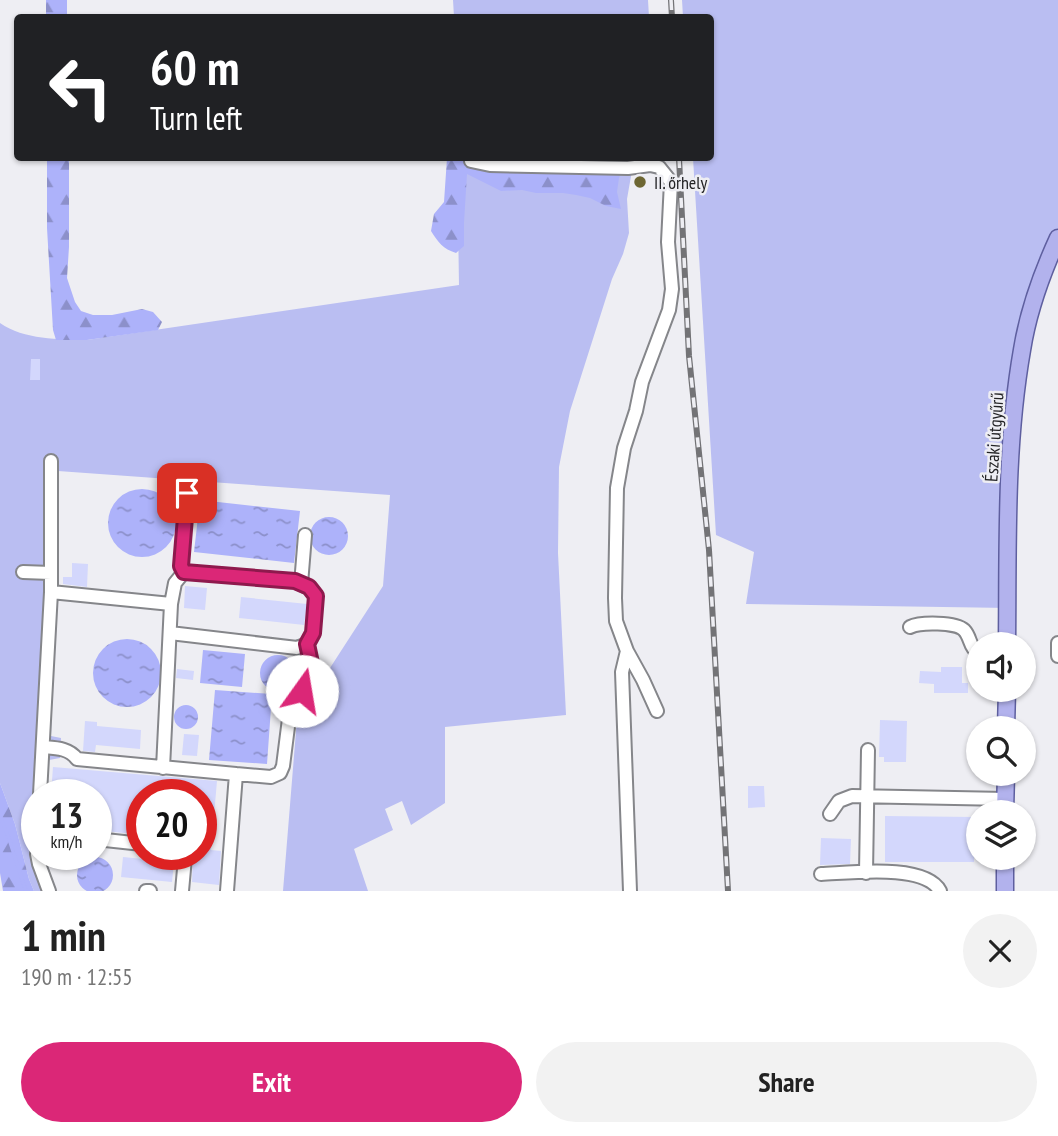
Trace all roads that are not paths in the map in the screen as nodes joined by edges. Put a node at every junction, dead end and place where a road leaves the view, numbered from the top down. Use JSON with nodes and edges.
{"nodes":[{"id":1,"x":471,"y":161,"type":"dead end"},
{"id":2,"x":1058,"y":238,"type":"edge"},
{"id":3,"x":51,"y":461,"type":"dead end"},
{"id":4,"x":187,"y":493,"type":"dead end"},
{"id":5,"x":305,"y":535,"type":"dead end"},
{"id":6,"x":23,"y":572,"type":"dead end"},
{"id":7,"x":184,"y":572,"type":"junction"},
{"id":8,"x":51,"y":573,"type":"junction"},
{"id":9,"x":300,"y":584,"type":"junction"},
{"id":10,"x":51,"y":592,"type":"junction"},
{"id":11,"x":171,"y":604,"type":"junction"},
{"id":12,"x":910,"y":627,"type":"dead end"},
{"id":13,"x":966,"y":632,"type":"edge"},
{"id":14,"x":1007,"y":632,"type":"edge"},
{"id":15,"x":170,"y":633,"type":"junction"},
{"id":16,"x":1058,"y":643,"type":"edge"},
{"id":17,"x":307,"y":644,"type":"junction"},
{"id":18,"x":627,"y":651,"type":"junction"},
{"id":19,"x":1058,"y":656,"type":"edge"},
{"id":20,"x":657,"y":711,"type":"dead end"},
{"id":21,"x":43,"y":747,"type":"junction"},
{"id":22,"x":868,"y":750,"type":"dead end"},
{"id":23,"x":163,"y":768,"type":"junction"},
{"id":24,"x":236,"y":774,"type":"junction"},
{"id":25,"x":41,"y":779,"type":"edge"},
{"id":26,"x":867,"y":796,"type":"junction"},
{"id":27,"x":966,"y":803,"type":"edge"},
{"id":28,"x":830,"y":814,"type":"dead end"},
{"id":29,"x":42,"y":870,"type":"edge"},
{"id":30,"x":184,"y":870,"type":"edge"},
{"id":31,"x":1005,"y":870,"type":"edge"},
{"id":32,"x":866,"y":873,"type":"junction"},
{"id":33,"x":821,"y":874,"type":"dead end"},
{"id":34,"x":49,"y":891,"type":"edge"},
{"id":35,"x":182,"y":891,"type":"edge"},
{"id":36,"x":227,"y":891,"type":"edge"},
{"id":37,"x":630,"y":891,"type":"edge"},
{"id":38,"x":940,"y":891,"type":"edge"},
{"id":39,"x":1005,"y":891,"type":"edge"}],
"edges":[{"from":1,"to":18,"type":"lane"},
{"from":2,"to":14,"type":"main road","name":"Északi útgyűrű"},
{"from":3,"to":8,"type":"lane"},
{"from":4,"to":7,"type":"lane"},
{"from":5,"to":9,"type":"lane"},
{"from":6,"to":8,"type":"lane"},
{"from":7,"to":9,"type":"lane"},
{"from":7,"to":11,"type":"lane"},
{"from":8,"to":10,"type":"lane"},
{"from":9,"to":17,"type":"lane"},
{"from":10,"to":11,"type":"lane"},
{"from":10,"to":21,"type":"lane"},
{"from":11,"to":15,"type":"lane"},
{"from":12,"to":13,"type":"lane"},
{"from":15,"to":17,"type":"lane"},
{"from":15,"to":23,"type":"lane"},
{"from":16,"to":19,"type":"lane"},
{"from":17,"to":24,"type":"lane"},
{"from":18,"to":20,"type":"lane"},
{"from":18,"to":37,"type":"lane"},
{"from":21,"to":23,"type":"lane"},
{"from":21,"to":25,"type":"lane"},
{"from":22,"to":26,"type":"lane"},
{"from":23,"to":24,"type":"lane"},
{"from":24,"to":36,"type":"lane"},
{"from":26,"to":27,"type":"lane"},
{"from":26,"to":28,"type":"lane"},
{"from":26,"to":32,"type":"lane"},
{"from":29,"to":34,"type":"lane"},
{"from":30,"to":35,"type":"lane"},
{"from":31,"to":39,"type":"main road"},
{"from":32,"to":33,"type":"lane"},
{"from":32,"to":38,"type":"lane"}]}
